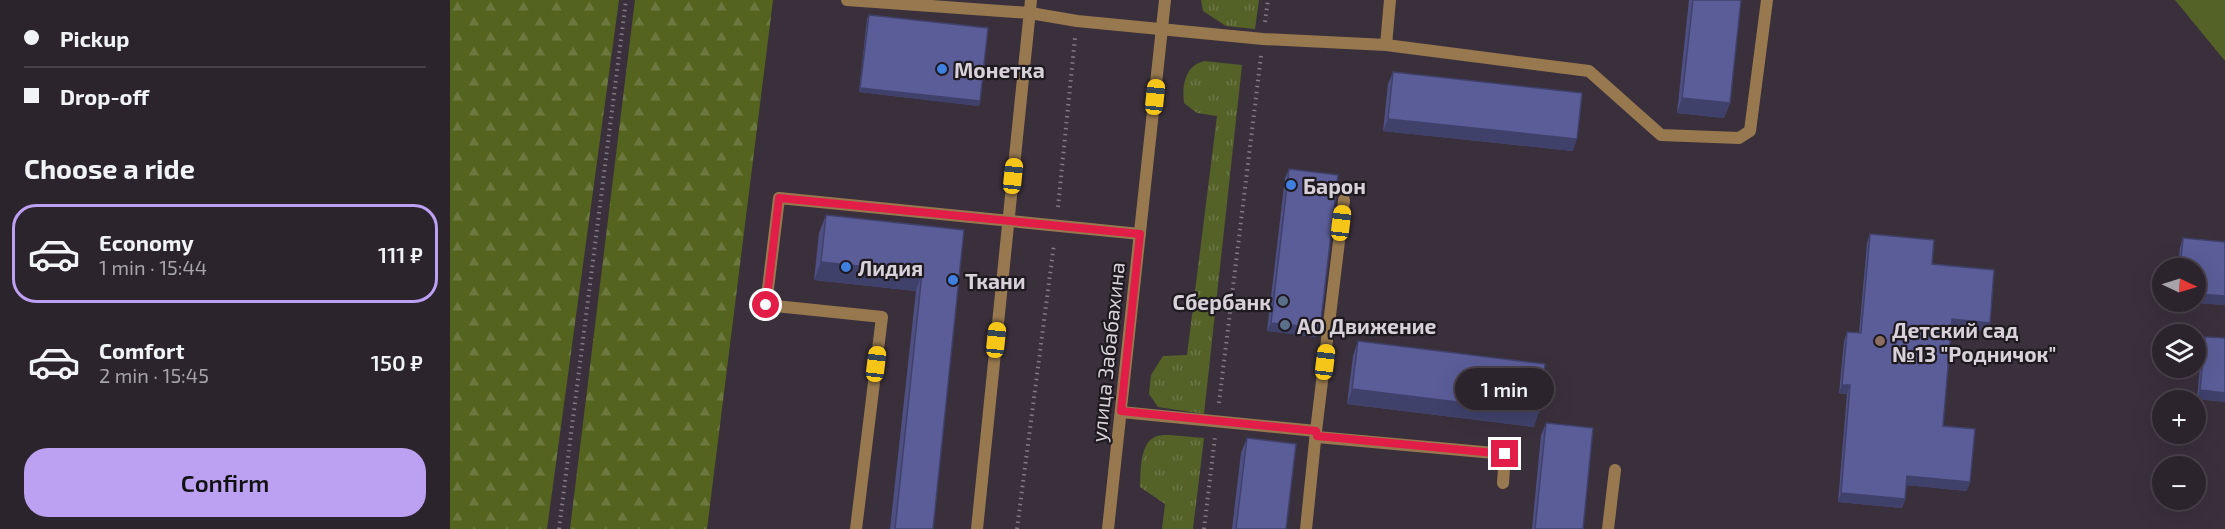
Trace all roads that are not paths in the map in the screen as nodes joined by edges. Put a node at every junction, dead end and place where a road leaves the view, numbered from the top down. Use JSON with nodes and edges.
{"nodes":[{"id":1,"x":847,"y":0,"type":"edge"},
{"id":2,"x":1031,"y":0,"type":"edge"},
{"id":3,"x":1165,"y":0,"type":"edge"},
{"id":4,"x":1390,"y":0,"type":"edge"},
{"id":5,"x":1767,"y":0,"type":"edge"},
{"id":6,"x":1030,"y":13,"type":"junction"},
{"id":7,"x":1162,"y":29,"type":"junction"},
{"id":8,"x":1386,"y":45,"type":"junction"},
{"id":9,"x":1344,"y":200,"type":"dead end"},
{"id":10,"x":1008,"y":222,"type":"junction"},
{"id":11,"x":1140,"y":234,"type":"junction"},
{"id":12,"x":1121,"y":411,"type":"junction"},
{"id":13,"x":1317,"y":434,"type":"junction"},
{"id":14,"x":1615,"y":470,"type":"dead end"},
{"id":15,"x":1503,"y":483,"type":"dead end"},
{"id":16,"x":856,"y":529,"type":"edge"},
{"id":17,"x":977,"y":529,"type":"edge"},
{"id":18,"x":1108,"y":529,"type":"edge"},
{"id":19,"x":1306,"y":529,"type":"edge"},
{"id":20,"x":1608,"y":529,"type":"edge"}],
"edges":[{"from":1,"to":6,"type":"street"},
{"from":2,"to":6,"type":"street"},
{"from":3,"to":7,"type":"street","name":"улица Забабахина"},
{"from":4,"to":8,"type":"street"},
{"from":5,"to":8,"type":"street"},
{"from":6,"to":7,"type":"street"},
{"from":6,"to":10,"type":"street"},
{"from":7,"to":8,"type":"street"},
{"from":7,"to":11,"type":"street","name":"улица Забабахина"},
{"from":9,"to":13,"type":"street"},
{"from":10,"to":11,"type":"street"},
{"from":10,"to":16,"type":"street"},
{"from":10,"to":17,"type":"street"},
{"from":11,"to":12,"type":"street","name":"улица Забабахина"},
{"from":12,"to":13,"type":"street"},
{"from":12,"to":18,"type":"street","name":"улица Забабахина"},
{"from":13,"to":15,"type":"street"},
{"from":13,"to":19,"type":"street"},
{"from":14,"to":20,"type":"street"}]}
